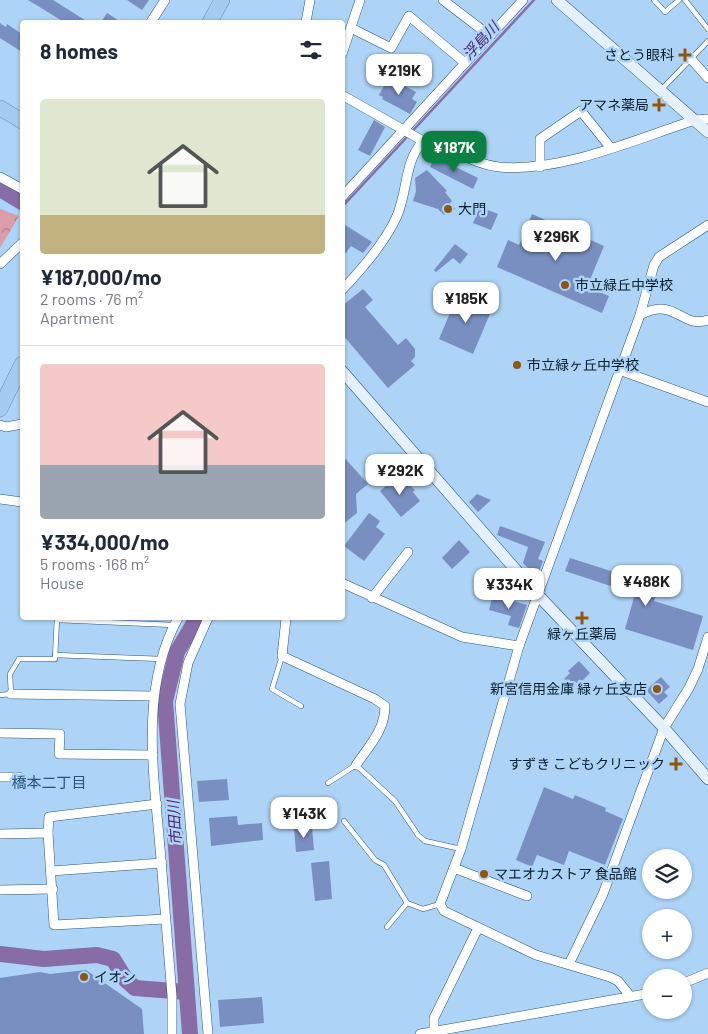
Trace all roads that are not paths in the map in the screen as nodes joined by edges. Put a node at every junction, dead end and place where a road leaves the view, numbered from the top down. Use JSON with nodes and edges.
{"nodes":[{"id":1,"x":165,"y":0,"type":"edge"},
{"id":2,"x":222,"y":0,"type":"edge"},
{"id":3,"x":310,"y":0,"type":"edge"},
{"id":4,"x":360,"y":0,"type":"edge"},
{"id":5,"x":443,"y":0,"type":"edge"},
{"id":6,"x":523,"y":0,"type":"edge"},
{"id":7,"x":558,"y":0,"type":"edge"},
{"id":8,"x":654,"y":0,"type":"edge"},
{"id":9,"x":679,"y":0,"type":"edge"},
{"id":10,"x":685,"y":0,"type":"edge"},
{"id":11,"x":152,"y":20,"type":"edge"},
{"id":12,"x":211,"y":20,"type":"edge"},
{"id":13,"x":306,"y":20,"type":"edge"},
{"id":14,"x":351,"y":28,"type":"junction"},
{"id":15,"x":708,"y":29,"type":"edge"},
{"id":16,"x":490,"y":36,"type":"junction"},
{"id":17,"x":708,"y":41,"type":"edge"},
{"id":18,"x":345,"y":45,"type":"edge"},
{"id":19,"x":691,"y":59,"type":"junction"},
{"id":20,"x":466,"y":63,"type":"junction"},
{"id":21,"x":708,"y":78,"type":"edge"},
{"id":22,"x":661,"y":90,"type":"junction"},
{"id":23,"x":345,"y":97,"type":"edge"},
{"id":24,"x":0,"y":108,"type":"edge"},
{"id":25,"x":20,"y":120,"type":"edge"},
{"id":26,"x":695,"y":120,"type":"junction"},
{"id":27,"x":708,"y":120,"type":"edge"},
{"id":28,"x":405,"y":129,"type":"junction"},
{"id":29,"x":708,"y":132,"type":"edge"},
{"id":30,"x":423,"y":141,"type":"junction"},
{"id":31,"x":610,"y":148,"type":"junction"},
{"id":32,"x":540,"y":167,"type":"junction"},
{"id":33,"x":0,"y":177,"type":"edge"},
{"id":34,"x":20,"y":188,"type":"edge"},
{"id":35,"x":345,"y":194,"type":"edge"},
{"id":36,"x":708,"y":225,"type":"edge"},
{"id":37,"x":20,"y":245,"type":"edge"},
{"id":38,"x":0,"y":264,"type":"edge"},
{"id":39,"x":345,"y":286,"type":"edge"},
{"id":40,"x":640,"y":315,"type":"junction"},
{"id":41,"x":708,"y":320,"type":"edge"},
{"id":42,"x":20,"y":368,"type":"edge"},
{"id":43,"x":619,"y":370,"type":"junction"},
{"id":44,"x":345,"y":374,"type":"edge"},
{"id":45,"x":708,"y":402,"type":"edge"},
{"id":46,"x":0,"y":409,"type":"edge"},
{"id":47,"x":0,"y":424,"type":"edge"},
{"id":48,"x":20,"y":424,"type":"edge"},
{"id":49,"x":0,"y":500,"type":"edge"},
{"id":50,"x":20,"y":502,"type":"edge"},
{"id":51,"x":408,"y":552,"type":"dead end"},
{"id":52,"x":345,"y":584,"type":"edge"},
{"id":53,"x":537,"y":594,"type":"junction"},
{"id":54,"x":372,"y":598,"type":"junction"},
{"id":55,"x":57,"y":620,"type":"edge"},
{"id":56,"x":116,"y":620,"type":"edge"},
{"id":57,"x":207,"y":620,"type":"edge"},
{"id":58,"x":286,"y":620,"type":"edge"},
{"id":59,"x":176,"y":621,"type":"edge"},
{"id":60,"x":708,"y":637,"type":"edge"},
{"id":61,"x":520,"y":646,"type":"junction"},
{"id":62,"x":55,"y":654,"type":"junction"},
{"id":63,"x":282,"y":656,"type":"junction"},
{"id":64,"x":162,"y":659,"type":"junction"},
{"id":65,"x":11,"y":694,"type":"junction"},
{"id":66,"x":0,"y":695,"type":"edge"},
{"id":67,"x":154,"y":696,"type":"junction"},
{"id":68,"x":301,"y":706,"type":"dead end"},
{"id":69,"x":664,"y":728,"type":"junction"},
{"id":70,"x":0,"y":733,"type":"edge"},
{"id":71,"x":153,"y":755,"type":"junction"},
{"id":72,"x":356,"y":765,"type":"junction"},
{"id":73,"x":0,"y":777,"type":"edge"},
{"id":74,"x":19,"y":777,"type":"dead end"},
{"id":75,"x":708,"y":779,"type":"edge"},
{"id":76,"x":328,"y":783,"type":"dead end"},
{"id":77,"x":157,"y":804,"type":"junction"},
{"id":78,"x":344,"y":821,"type":"dead end"},
{"id":79,"x":48,"y":833,"type":"junction"},
{"id":80,"x":0,"y":834,"type":"edge"},
{"id":81,"x":461,"y":849,"type":"junction"},
{"id":82,"x":162,"y":862,"type":"junction"},
{"id":83,"x":454,"y":868,"type":"junction"},
{"id":84,"x":51,"y":871,"type":"junction"},
{"id":85,"x":53,"y":889,"type":"junction"},
{"id":86,"x":0,"y":890,"type":"edge"},
{"id":87,"x":527,"y":896,"type":"dead end"},
{"id":88,"x":408,"y":904,"type":"junction"},
{"id":89,"x":440,"y":904,"type":"junction"},
{"id":90,"x":165,"y":919,"type":"junction"},
{"id":91,"x":388,"y":927,"type":"dead end"},
{"id":92,"x":478,"y":928,"type":"junction"},
{"id":93,"x":569,"y":964,"type":"junction"},
{"id":94,"x":708,"y":973,"type":"edge"},
{"id":95,"x":692,"y":980,"type":"edge"},
{"id":96,"x":642,"y":995,"type":"edge"},
{"id":97,"x":631,"y":997,"type":"junction"},
{"id":98,"x":434,"y":1033,"type":"edge"},
{"id":99,"x":172,"y":1034,"type":"edge"},
{"id":100,"x":208,"y":1034,"type":"edge"},
{"id":101,"x":420,"y":1034,"type":"edge"}],
"edges":[{"from":1,"to":11,"type":"street"},
{"from":2,"to":12,"type":"highway"},
{"from":3,"to":13,"type":"street"},
{"from":4,"to":14,"type":"street"},
{"from":5,"to":16,"type":"street"},
{"from":6,"to":16,"type":"street"},
{"from":7,"to":22,"type":"street"},
{"from":8,"to":9,"type":"lane"},
{"from":10,"to":15,"type":"lane"},
{"from":14,"to":18,"type":"street"},
{"from":14,"to":20,"type":"street"},
{"from":16,"to":20,"type":"street"},
{"from":17,"to":19,"type":"lane"},
{"from":19,"to":21,"type":"street"},
{"from":19,"to":22,"type":"lane"},
{"from":20,"to":28,"type":"street"},
{"from":22,"to":26,"type":"street"},
{"from":23,"to":28,"type":"street"},
{"from":24,"to":25,"type":"highway"},
{"from":26,"to":27,"type":"street"},
{"from":26,"to":29,"type":"street"},
{"from":26,"to":31,"type":"street"},
{"from":28,"to":30,"type":"street"},
{"from":28,"to":35,"type":"street"},
{"from":30,"to":32,"type":"street"},
{"from":30,"to":39,"type":"street"},
{"from":31,"to":32,"type":"street"},
{"from":31,"to":32,"type":"street"},
{"from":33,"to":34,"type":"street"},
{"from":36,"to":40,"type":"street"},
{"from":37,"to":38,"type":"street"},
{"from":40,"to":41,"type":"street"},
{"from":40,"to":43,"type":"street"},
{"from":42,"to":46,"type":"highway"},
{"from":43,"to":45,"type":"street"},
{"from":43,"to":53,"type":"street"},
{"from":44,"to":53,"type":"street"},
{"from":47,"to":48,"type":"street"},
{"from":49,"to":50,"type":"street"},
{"from":51,"to":54,"type":"street"},
{"from":52,"to":54,"type":"street"},
{"from":53,"to":61,"type":"street"},
{"from":53,"to":69,"type":"street"},
{"from":54,"to":61,"type":"street"},
{"from":55,"to":62,"type":"lane"},
{"from":56,"to":59,"type":"lane"},
{"from":57,"to":100,"type":"street"},
{"from":58,"to":63,"type":"street"},
{"from":59,"to":64,"type":"street"},
{"from":60,"to":69,"type":"street"},
{"from":61,"to":81,"type":"street"},
{"from":62,"to":64,"type":"lane"},
{"from":62,"to":65,"type":"lane"},
{"from":63,"to":68,"type":"lane"},
{"from":63,"to":72,"type":"street"},
{"from":64,"to":67,"type":"street"},
{"from":65,"to":66,"type":"lane"},
{"from":65,"to":67,"type":"street"},
{"from":67,"to":71,"type":"street"},
{"from":69,"to":75,"type":"street"},
{"from":69,"to":93,"type":"street"},
{"from":70,"to":71,"type":"street"},
{"from":71,"to":77,"type":"street"},
{"from":72,"to":76,"type":"lane"},
{"from":72,"to":81,"type":"lane"},
{"from":73,"to":74,"type":"street"},
{"from":77,"to":79,"type":"street"},
{"from":77,"to":82,"type":"street"},
{"from":78,"to":88,"type":"lane"},
{"from":79,"to":80,"type":"street"},
{"from":79,"to":84,"type":"street"},
{"from":81,"to":83,"type":"street"},
{"from":82,"to":84,"type":"street"},
{"from":82,"to":90,"type":"street"},
{"from":83,"to":87,"type":"street"},
{"from":83,"to":89,"type":"street"},
{"from":84,"to":85,"type":"street"},
{"from":85,"to":86,"type":"street"},
{"from":85,"to":90,"type":"street"},
{"from":88,"to":89,"type":"lane"},
{"from":88,"to":91,"type":"lane"},
{"from":89,"to":92,"type":"street"},
{"from":90,"to":99,"type":"street"},
{"from":92,"to":93,"type":"street"},
{"from":92,"to":98,"type":"street"},
{"from":93,"to":97,"type":"street"},
{"from":94,"to":95,"type":"street"},
{"from":96,"to":97,"type":"street"},
{"from":97,"to":98,"type":"street"},
{"from":98,"to":101,"type":"street"}]}
